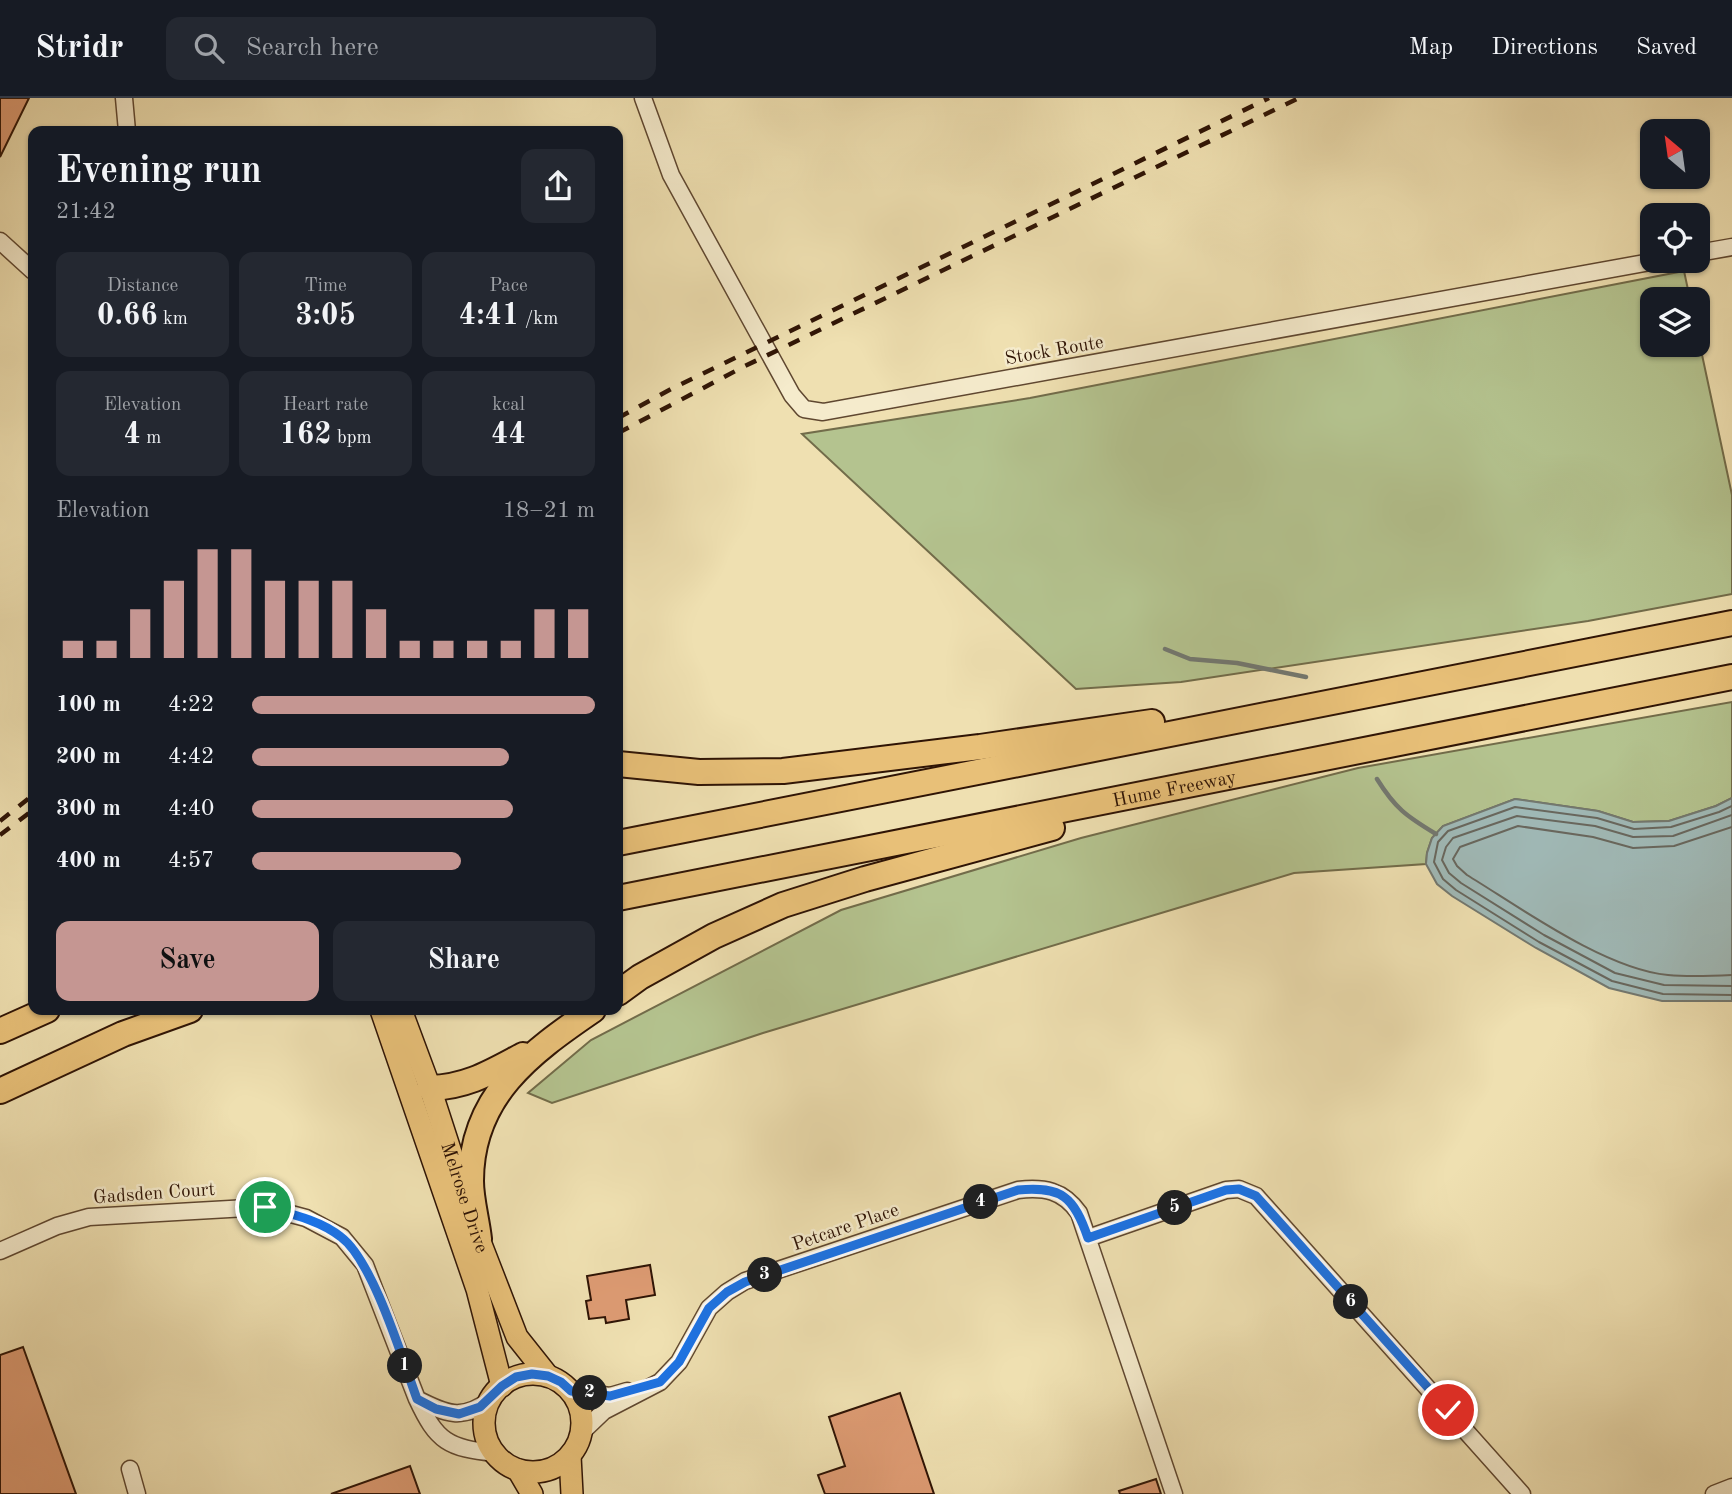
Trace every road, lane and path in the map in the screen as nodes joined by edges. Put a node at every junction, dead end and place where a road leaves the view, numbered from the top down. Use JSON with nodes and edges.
{"nodes":[{"id":1,"x":124,"y":98,"type":"edge"},
{"id":2,"x":643,"y":98,"type":"edge"},
{"id":3,"x":127,"y":126,"type":"edge"},
{"id":4,"x":0,"y":234,"type":"edge"},
{"id":5,"x":0,"y":241,"type":"edge"},
{"id":6,"x":1732,"y":247,"type":"edge"},
{"id":7,"x":1710,"y":251,"type":"edge"},
{"id":8,"x":28,"y":253,"type":"edge"},
{"id":9,"x":1640,"y":264,"type":"edge"},
{"id":10,"x":28,"y":266,"type":"edge"},
{"id":11,"x":1732,"y":623,"type":"edge"},
{"id":12,"x":1463,"y":677,"type":"junction"},
{"id":13,"x":1732,"y":677,"type":"edge"},
{"id":14,"x":623,"y":764,"type":"edge"},
{"id":15,"x":1103,"y":803,"type":"junction"},
{"id":16,"x":623,"y":842,"type":"edge"},
{"id":17,"x":623,"y":897,"type":"edge"},
{"id":18,"x":623,"y":989,"type":"edge"},
{"id":19,"x":36,"y":1015,"type":"edge"},
{"id":20,"x":176,"y":1015,"type":"edge"},
{"id":21,"x":383,"y":1015,"type":"edge"},
{"id":22,"x":403,"y":1015,"type":"edge"},
{"id":23,"x":586,"y":1015,"type":"edge"},
{"id":24,"x":0,"y":1031,"type":"edge"},
{"id":25,"x":545,"y":1043,"type":"junction"},
{"id":26,"x":399,"y":1062,"type":"junction"},
{"id":27,"x":430,"y":1088,"type":"junction"},
{"id":28,"x":0,"y":1091,"type":"edge"},
{"id":29,"x":1088,"y":1238,"type":"junction"},
{"id":30,"x":480,"y":1239,"type":"junction"},
{"id":31,"x":0,"y":1251,"type":"edge"},
{"id":32,"x":548,"y":1376,"type":"junction"},
{"id":33,"x":660,"y":1382,"type":"junction"},
{"id":34,"x":571,"y":1391,"type":"junction"},
{"id":35,"x":496,"y":1393,"type":"junction"},
{"id":36,"x":417,"y":1399,"type":"junction"},
{"id":37,"x":582,"y":1433,"type":"junction"},
{"id":38,"x":495,"y":1453,"type":"junction"},
{"id":39,"x":570,"y":1456,"type":"junction"},
{"id":40,"x":130,"y":1469,"type":"dead end"},
{"id":41,"x":518,"y":1470,"type":"junction"},
{"id":42,"x":1732,"y":1488,"type":"edge"},
{"id":43,"x":137,"y":1494,"type":"edge"},
{"id":44,"x":532,"y":1494,"type":"edge"},
{"id":45,"x":572,"y":1494,"type":"edge"},
{"id":46,"x":1174,"y":1494,"type":"edge"},
{"id":47,"x":1522,"y":1494,"type":"edge"},
{"id":48,"x":1714,"y":1494,"type":"edge"}],
"edges":[{"from":1,"to":3,"type":"street"},
{"from":2,"to":9,"type":"street","name":"Stock Route"},
{"from":4,"to":8,"type":"street"},
{"from":5,"to":10,"type":"street"},
{"from":6,"to":7,"type":"street"},
{"from":11,"to":12,"type":"highway"},
{"from":12,"to":14,"type":"highway"},
{"from":12,"to":16,"type":"highway"},
{"from":13,"to":15,"type":"highway","name":"Hume Freeway"},
{"from":15,"to":17,"type":"highway","name":"Hume Freeway"},
{"from":15,"to":18,"type":"highway"},
{"from":19,"to":24,"type":"highway"},
{"from":20,"to":28,"type":"highway"},
{"from":21,"to":26,"type":"main road","name":"Melrose Drive"},
{"from":22,"to":27,"type":"main road","name":"Melrose Drive"},
{"from":23,"to":25,"type":"highway"},
{"from":25,"to":27,"type":"highway"},
{"from":25,"to":30,"type":"highway"},
{"from":26,"to":27,"type":"main road"},
{"from":26,"to":35,"type":"main road","name":"Melrose Drive"},
{"from":27,"to":30,"type":"main road","name":"Melrose Drive"},
{"from":29,"to":33,"type":"street","name":"Petcare Place"},
{"from":29,"to":46,"type":"street"},
{"from":29,"to":47,"type":"street"},
{"from":30,"to":32,"type":"main road","name":"Melrose Drive"},
{"from":31,"to":36,"type":"street","name":"Gadsden Court"},
{"from":32,"to":34,"type":"main road"},
{"from":32,"to":35,"type":"main road"},
{"from":33,"to":34,"type":"street"},
{"from":33,"to":37,"type":"street","name":"Petcare Place"},
{"from":34,"to":37,"type":"main road"},
{"from":35,"to":36,"type":"street"},
{"from":35,"to":38,"type":"main road"},
{"from":36,"to":38,"type":"street","name":"Gadsden Court"},
{"from":37,"to":39,"type":"main road"},
{"from":38,"to":41,"type":"main road"},
{"from":39,"to":41,"type":"main road"},
{"from":39,"to":45,"type":"main road"},
{"from":40,"to":43,"type":"street"},
{"from":41,"to":44,"type":"main road"},
{"from":42,"to":48,"type":"street"}]}
